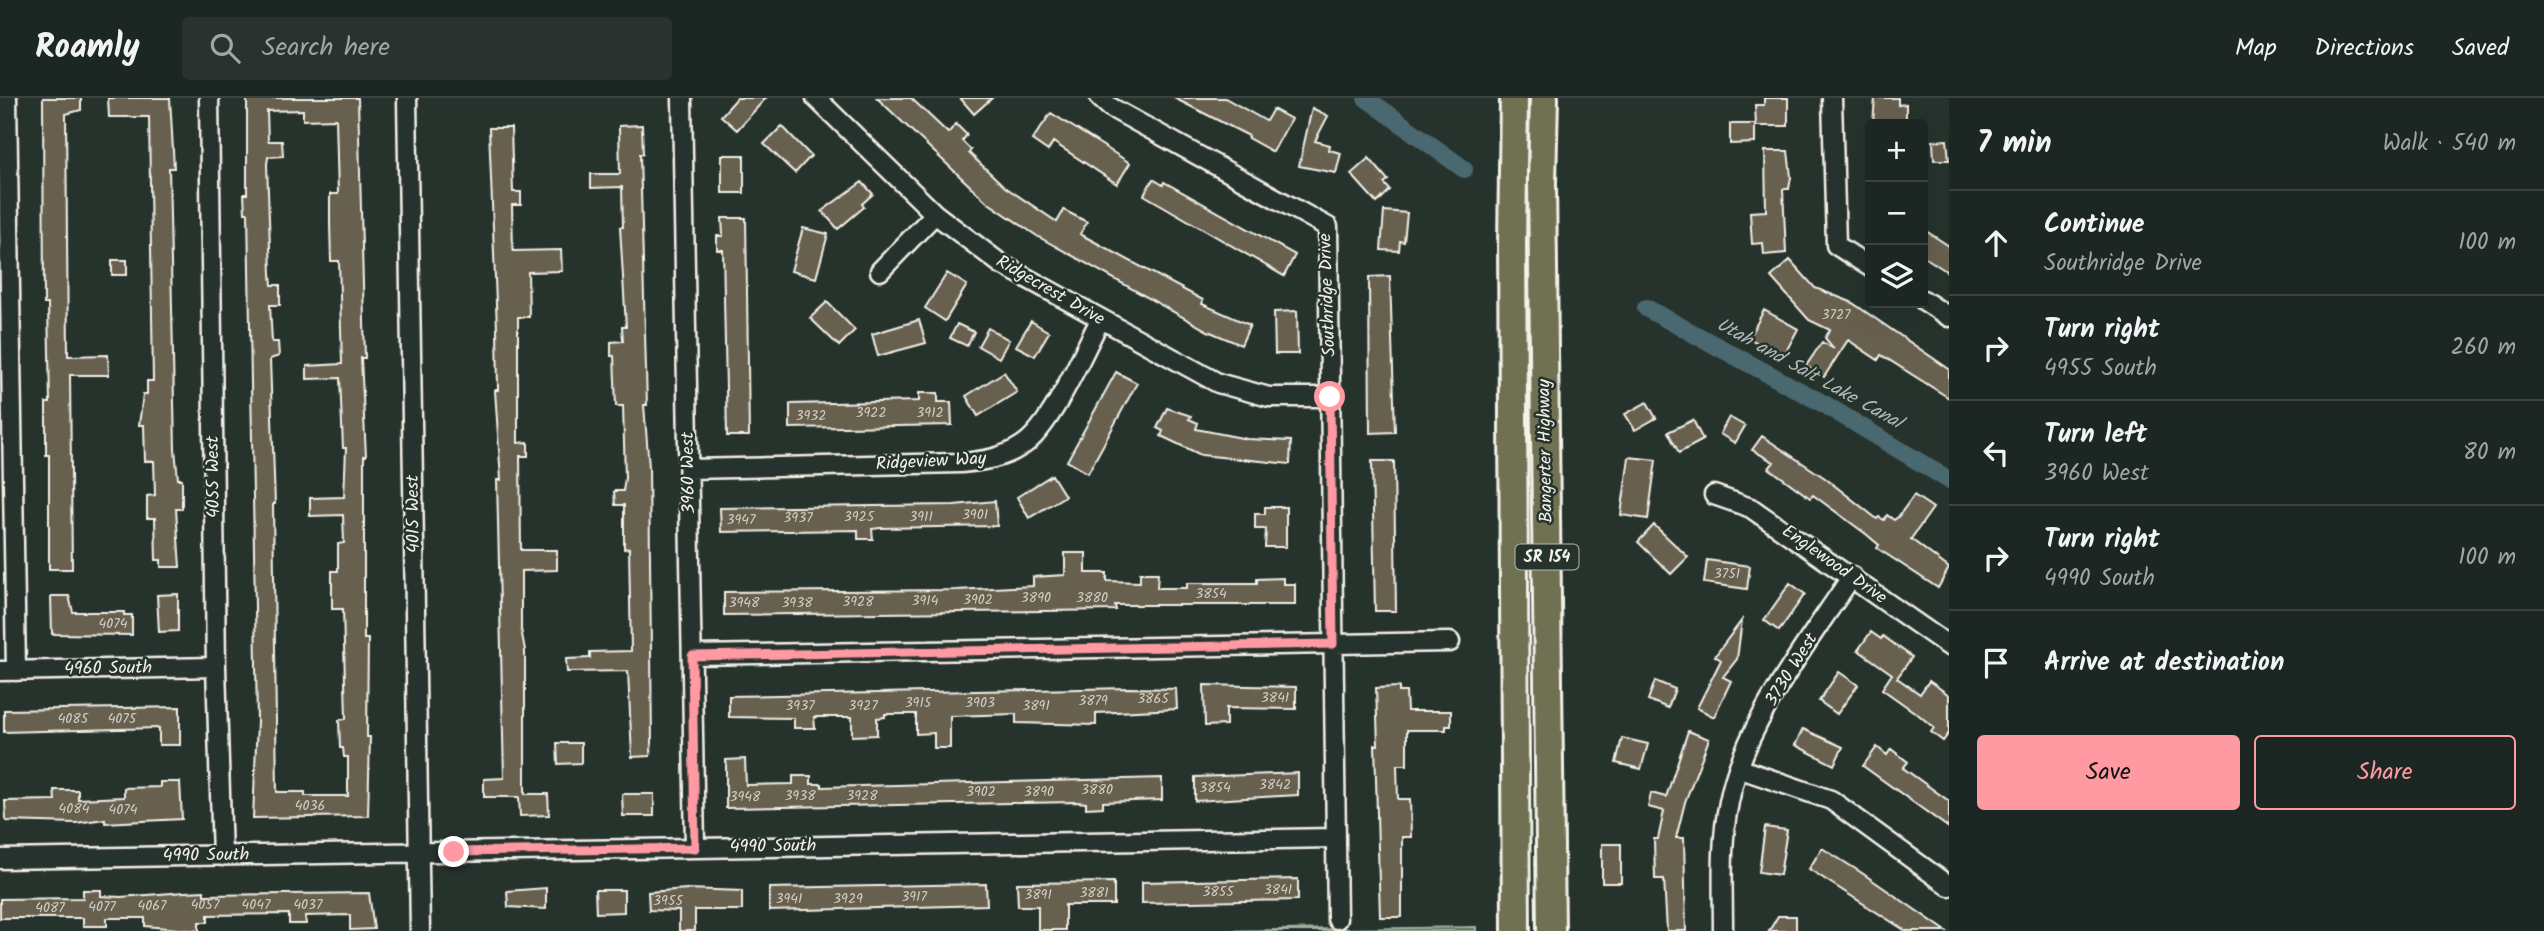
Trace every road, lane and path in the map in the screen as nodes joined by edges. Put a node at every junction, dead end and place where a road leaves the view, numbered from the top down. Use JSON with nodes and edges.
{"nodes":[{"id":1,"x":7,"y":98,"type":"edge"},
{"id":2,"x":209,"y":98,"type":"edge"},
{"id":3,"x":407,"y":98,"type":"edge"},
{"id":4,"x":682,"y":98,"type":"edge"},
{"id":5,"x":816,"y":98,"type":"edge"},
{"id":6,"x":1100,"y":98,"type":"edge"},
{"id":7,"x":1497,"y":98,"type":"edge"},
{"id":8,"x":1514,"y":98,"type":"edge"},
{"id":9,"x":1544,"y":98,"type":"edge"},
{"id":10,"x":1557,"y":98,"type":"edge"},
{"id":11,"x":1832,"y":98,"type":"edge"},
{"id":12,"x":1542,"y":183,"type":"junction"},
{"id":13,"x":935,"y":214,"type":"junction"},
{"id":14,"x":1512,"y":244,"type":"junction"},
{"id":15,"x":1865,"y":264,"type":"edge"},
{"id":16,"x":880,"y":271,"type":"dead end"},
{"id":17,"x":1928,"y":303,"type":"edge"},
{"id":18,"x":1949,"y":317,"type":"edge"},
{"id":19,"x":1100,"y":320,"type":"junction"},
{"id":20,"x":1330,"y":397,"type":"junction"},
{"id":21,"x":689,"y":469,"type":"junction"},
{"id":22,"x":1714,"y":495,"type":"dead end"},
{"id":23,"x":1852,"y":576,"type":"junction"},
{"id":24,"x":1450,"y":642,"type":"dead end"},
{"id":25,"x":1333,"y":644,"type":"junction"},
{"id":26,"x":1949,"y":646,"type":"edge"},
{"id":27,"x":692,"y":656,"type":"junction"},
{"id":28,"x":216,"y":667,"type":"junction"},
{"id":29,"x":8,"y":671,"type":"edge"},
{"id":30,"x":1738,"y":768,"type":"junction"},
{"id":31,"x":1335,"y":838,"type":"junction"},
{"id":32,"x":695,"y":848,"type":"junction"},
{"id":33,"x":420,"y":853,"type":"junction"},
{"id":34,"x":222,"y":856,"type":"junction"},
{"id":35,"x":0,"y":859,"type":"edge"},
{"id":36,"x":1949,"y":886,"type":"edge"},
{"id":37,"x":1337,"y":919,"type":"dead end"},
{"id":38,"x":420,"y":931,"type":"edge"},
{"id":39,"x":1516,"y":931,"type":"edge"},
{"id":40,"x":1551,"y":931,"type":"edge"},
{"id":41,"x":1723,"y":931,"type":"edge"}],
"edges":[{"from":1,"to":29,"type":"street"},
{"from":2,"to":28,"type":"street","name":"4055 West"},
{"from":3,"to":33,"type":"street","name":"4015 West"},
{"from":4,"to":21,"type":"street","name":"3960 West"},
{"from":5,"to":13,"type":"street","name":"Ridgecrest Drive"},
{"from":6,"to":20,"type":"street","name":"Southridge Drive"},
{"from":7,"to":14,"type":"highway"},
{"from":8,"to":14,"type":"highway","name":"Bangerter Highway","number":"SR 154"},
{"from":9,"to":12,"type":"highway","name":"Bangerter Highway","number":"SR 154"},
{"from":10,"to":12,"type":"highway"},
{"from":11,"to":15,"type":"street"},
{"from":12,"to":40,"type":"highway","name":"Bangerter Highway","number":"SR 154"},
{"from":13,"to":16,"type":"street"},
{"from":13,"to":19,"type":"street","name":"Ridgecrest Drive"},
{"from":14,"to":39,"type":"highway","name":"Bangerter Highway","number":"SR 154"},
{"from":17,"to":18,"type":"street"},
{"from":19,"to":20,"type":"street","name":"Ridgecrest Drive"},
{"from":19,"to":21,"type":"street","name":"Ridgeview Way"},
{"from":20,"to":25,"type":"street","name":"Southridge Drive"},
{"from":21,"to":27,"type":"street","name":"3960 West"},
{"from":22,"to":23,"type":"street","name":"Englewood Drive"},
{"from":23,"to":26,"type":"street","name":"Englewood Drive"},
{"from":23,"to":30,"type":"street","name":"3730 West"},
{"from":24,"to":25,"type":"street"},
{"from":25,"to":27,"type":"street"},
{"from":25,"to":31,"type":"street","name":"Southridge Drive"},
{"from":27,"to":32,"type":"street","name":"3960 West"},
{"from":28,"to":29,"type":"street","name":"4960 South"},
{"from":28,"to":34,"type":"street","name":"4055 West"},
{"from":30,"to":36,"type":"street"},
{"from":30,"to":41,"type":"street","name":"3730 West"},
{"from":31,"to":32,"type":"street","name":"4990 South"},
{"from":31,"to":37,"type":"street","name":"Southridge Drive"},
{"from":32,"to":33,"type":"street","name":"4990 South"},
{"from":33,"to":34,"type":"street","name":"4990 South"},
{"from":33,"to":38,"type":"street","name":"4015 West"},
{"from":34,"to":35,"type":"street","name":"4990 South"}]}
